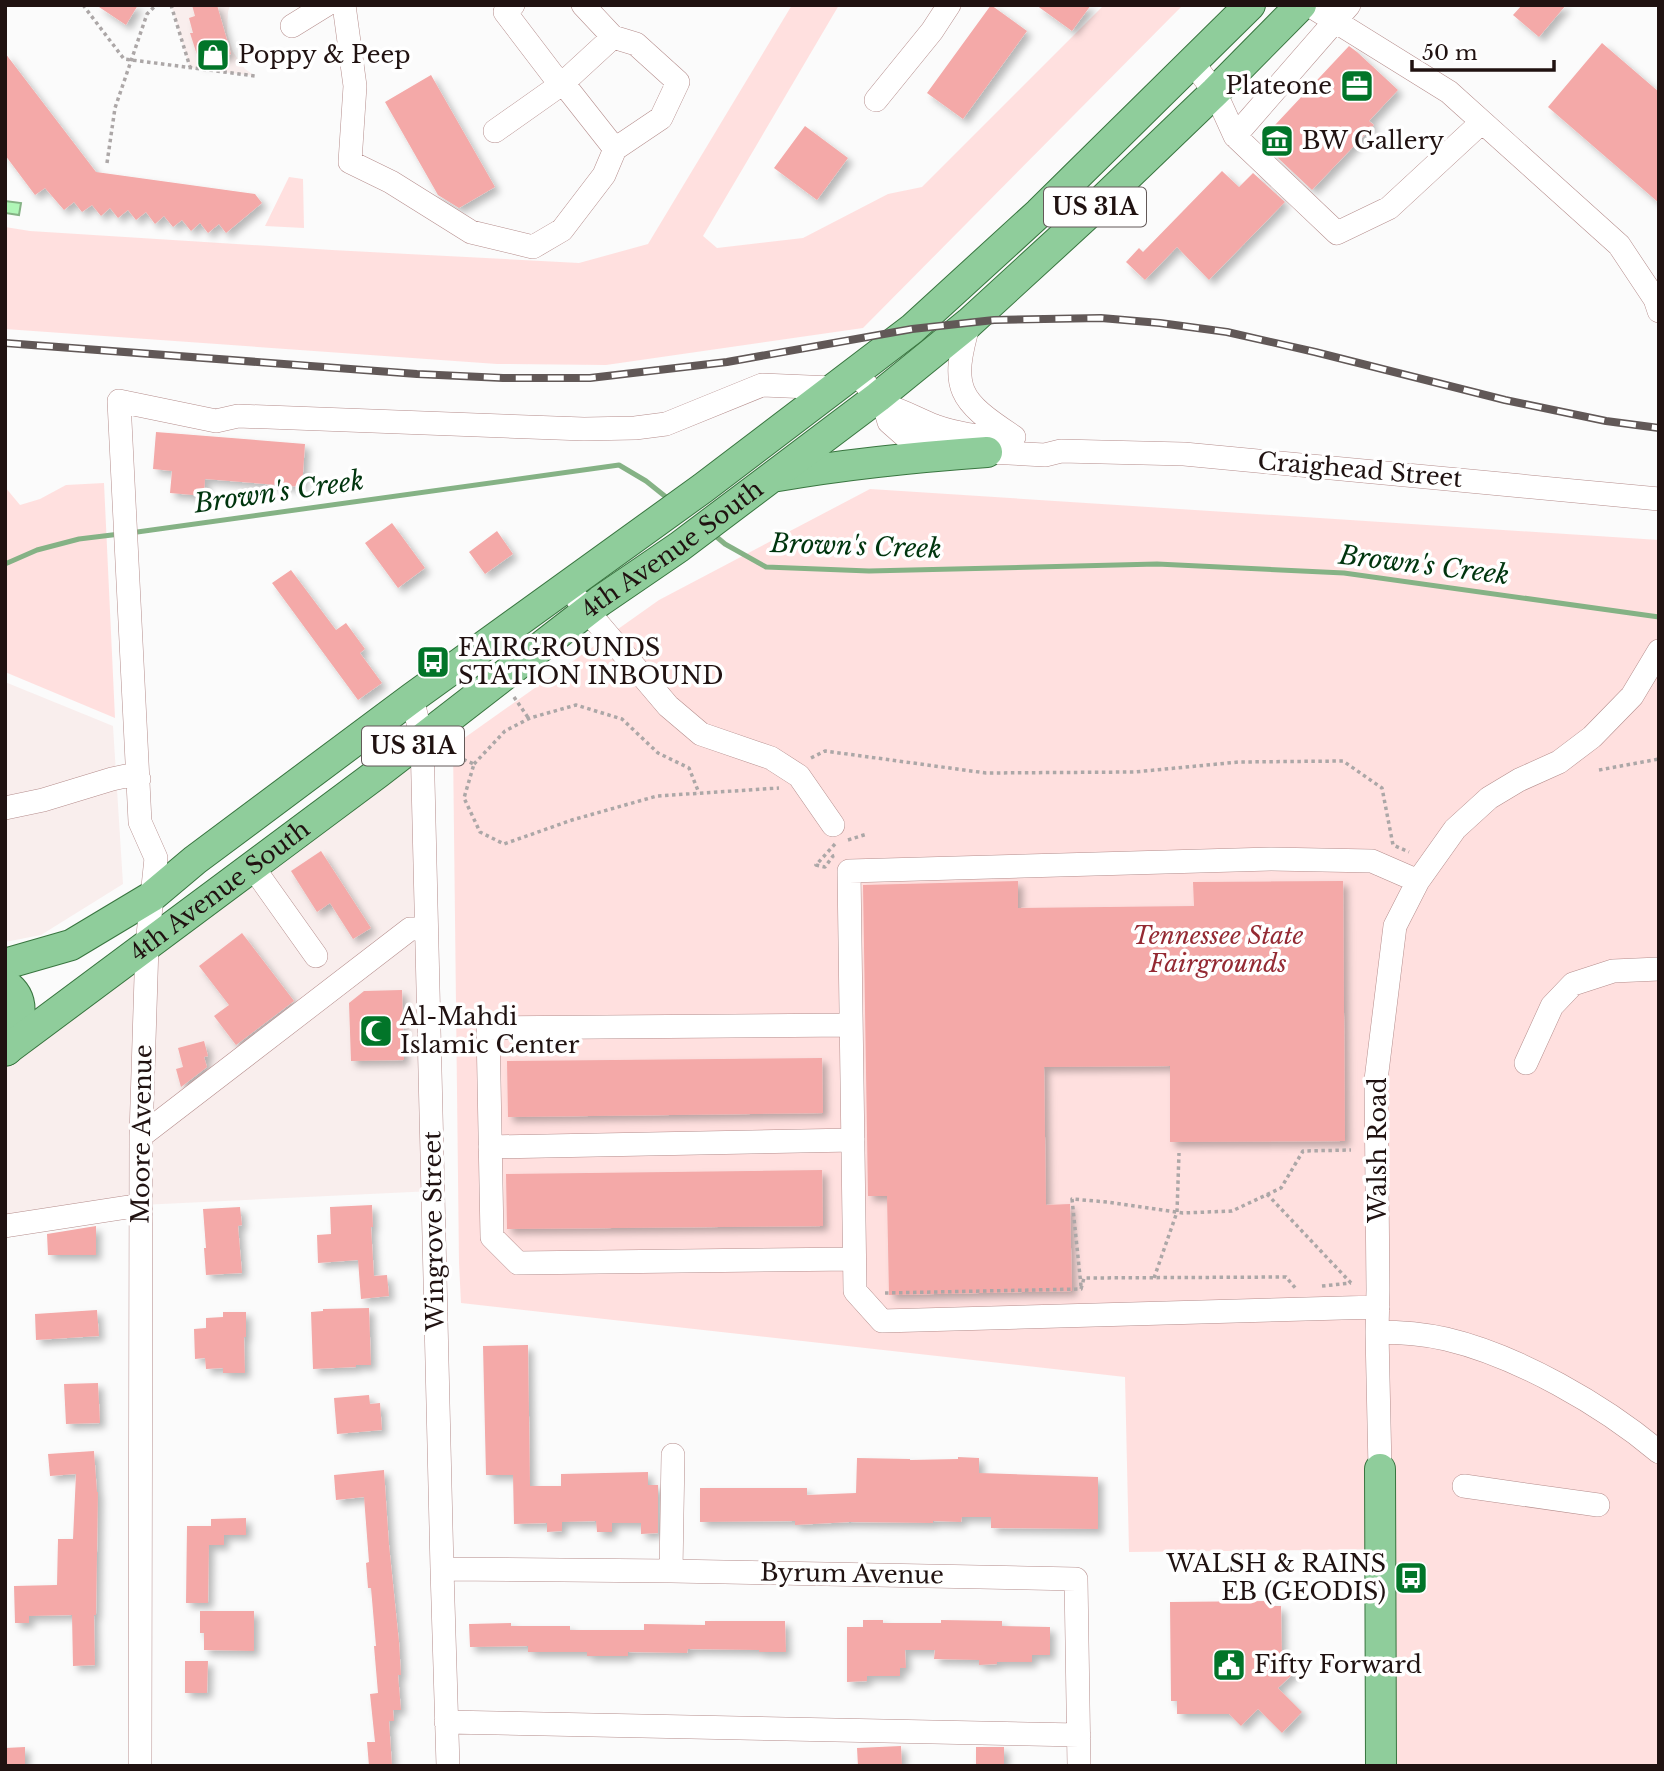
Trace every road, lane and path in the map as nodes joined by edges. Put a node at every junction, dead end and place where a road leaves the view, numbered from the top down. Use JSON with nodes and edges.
{"nodes":[{"id":1,"x":83,"y":5,"type":"edge"},
{"id":2,"x":148,"y":5,"type":"edge"},
{"id":3,"x":156,"y":5,"type":"edge"},
{"id":4,"x":171,"y":5,"type":"edge"},
{"id":5,"x":326,"y":5,"type":"edge"},
{"id":6,"x":344,"y":5,"type":"edge"},
{"id":7,"x":513,"y":5,"type":"edge"},
{"id":8,"x":583,"y":5,"type":"edge"},
{"id":9,"x":949,"y":5,"type":"edge"},
{"id":10,"x":1250,"y":5,"type":"edge"},
{"id":11,"x":1301,"y":5,"type":"edge"},
{"id":12,"x":1309,"y":5,"type":"edge"},
{"id":13,"x":1342,"y":13,"type":"edge"},
{"id":14,"x":147,"y":14,"type":"junction"},
{"id":15,"x":292,"y":26,"type":"dead end"},
{"id":16,"x":613,"y":37,"type":"junction"},
{"id":17,"x":132,"y":60,"type":"junction"},
{"id":18,"x":1192,"y":62,"type":"junction"},
{"id":19,"x":190,"y":68,"type":"junction"},
{"id":20,"x":255,"y":76,"type":"dead end"},
{"id":21,"x":563,"y":83,"type":"junction"},
{"id":22,"x":1215,"y":92,"type":"junction"},
{"id":23,"x":876,"y":100,"type":"dead end"},
{"id":24,"x":1482,"y":122,"type":"junction"},
{"id":25,"x":495,"y":131,"type":"dead end"},
{"id":26,"x":1235,"y":136,"type":"junction"},
{"id":27,"x":615,"y":149,"type":"junction"},
{"id":28,"x":107,"y":163,"type":"dead end"},
{"id":29,"x":1659,"y":311,"type":"edge"},
{"id":30,"x":969,"y":323,"type":"junction"},
{"id":31,"x":844,"y":380,"type":"junction"},
{"id":32,"x":881,"y":401,"type":"junction"},
{"id":33,"x":1017,"y":439,"type":"junction"},
{"id":34,"x":1061,"y":451,"type":"junction"},
{"id":35,"x":987,"y":452,"type":"junction"},
{"id":36,"x":770,"y":477,"type":"junction"},
{"id":37,"x":1659,"y":499,"type":"edge"},
{"id":38,"x":566,"y":586,"type":"junction"},
{"id":39,"x":587,"y":611,"type":"junction"},
{"id":40,"x":1659,"y":651,"type":"edge"},
{"id":41,"x":511,"y":694,"type":"dead end"},
{"id":42,"x":412,"y":698,"type":"junction"},
{"id":43,"x":528,"y":719,"type":"junction"},
{"id":44,"x":432,"y":745,"type":"junction"},
{"id":45,"x":810,"y":758,"type":"dead end"},
{"id":46,"x":1659,"y":759,"type":"edge"},
{"id":47,"x":474,"y":764,"type":"junction"},
{"id":48,"x":1599,"y":770,"type":"dead end"},
{"id":49,"x":139,"y":779,"type":"junction"},
{"id":50,"x":786,"y":782,"type":"dead end"},
{"id":51,"x":699,"y":793,"type":"junction"},
{"id":52,"x":5,"y":808,"type":"edge"},
{"id":53,"x":833,"y":825,"type":"dead end"},
{"id":54,"x":867,"y":834,"type":"dead end"},
{"id":55,"x":1409,"y":852,"type":"dead end"},
{"id":56,"x":846,"y":854,"type":"dead end"},
{"id":57,"x":252,"y":866,"type":"junction"},
{"id":58,"x":1418,"y":881,"type":"junction"},
{"id":59,"x":151,"y":897,"type":"junction"},
{"id":60,"x":426,"y":929,"type":"junction"},
{"id":61,"x":147,"y":945,"type":"junction"},
{"id":62,"x":316,"y":956,"type":"dead end"},
{"id":63,"x":5,"y":964,"type":"edge"},
{"id":64,"x":1659,"y":969,"type":"edge"},
{"id":65,"x":5,"y":984,"type":"edge"},
{"id":66,"x":851,"y":1025,"type":"junction"},
{"id":67,"x":6,"y":1051,"type":"edge"},
{"id":68,"x":1527,"y":1063,"type":"dead end"},
{"id":69,"x":141,"y":1136,"type":"junction"},
{"id":70,"x":853,"y":1140,"type":"junction"},
{"id":71,"x":490,"y":1147,"type":"junction"},
{"id":72,"x":1351,"y":1150,"type":"dead end"},
{"id":73,"x":1180,"y":1153,"type":"dead end"},
{"id":74,"x":1267,"y":1194,"type":"junction"},
{"id":75,"x":141,"y":1205,"type":"junction"},
{"id":76,"x":1177,"y":1212,"type":"junction"},
{"id":77,"x":5,"y":1226,"type":"edge"},
{"id":78,"x":855,"y":1259,"type":"junction"},
{"id":79,"x":1154,"y":1278,"type":"junction"},
{"id":80,"x":1310,"y":1288,"type":"dead end"},
{"id":81,"x":1081,"y":1289,"type":"junction"},
{"id":82,"x":1297,"y":1290,"type":"dead end"},
{"id":83,"x":873,"y":1293,"type":"dead end"},
{"id":84,"x":1378,"y":1307,"type":"junction"},
{"id":85,"x":1377,"y":1332,"type":"junction"},
{"id":86,"x":1659,"y":1452,"type":"edge"},
{"id":87,"x":673,"y":1455,"type":"dead end"},
{"id":88,"x":1380,"y":1469,"type":"joint"},
{"id":89,"x":1464,"y":1486,"type":"dead end"},
{"id":90,"x":1598,"y":1505,"type":"dead end"},
{"id":91,"x":442,"y":1569,"type":"junction"},
{"id":92,"x":671,"y":1571,"type":"junction"},
{"id":93,"x":446,"y":1722,"type":"junction"},
{"id":94,"x":1079,"y":1735,"type":"junction"},
{"id":95,"x":140,"y":1766,"type":"edge"},
{"id":96,"x":448,"y":1766,"type":"edge"},
{"id":97,"x":1079,"y":1766,"type":"edge"},
{"id":98,"x":1381,"y":1766,"type":"edge"}],
"edges":[{"from":1,"to":17,"type":"path"},
{"from":2,"to":14,"type":"path"},
{"from":3,"to":14,"type":"path"},
{"from":4,"to":19,"type":"path"},
{"from":5,"to":15,"type":"street"},
{"from":6,"to":27,"type":"street"},
{"from":7,"to":21,"type":"street"},
{"from":8,"to":16,"type":"street"},
{"from":9,"to":23,"type":"street"},
{"from":10,"to":18,"type":"main road","name":"4th Avenue South","number":"US 31A"},
{"from":11,"to":22,"type":"main road","name":"4th Avenue South","number":"US 31A"},
{"from":12,"to":13,"type":"street"},
{"from":13,"to":24,"type":"street"},
{"from":13,"to":26,"type":"street"},
{"from":14,"to":17,"type":"path"},
{"from":16,"to":21,"type":"street"},
{"from":16,"to":27,"type":"street"},
{"from":17,"to":19,"type":"path"},
{"from":17,"to":28,"type":"path"},
{"from":18,"to":22,"type":"street"},
{"from":18,"to":31,"type":"main road","name":"4th Avenue South","number":"US 31A"},
{"from":19,"to":20,"type":"path"},
{"from":21,"to":25,"type":"street"},
{"from":21,"to":27,"type":"street"},
{"from":22,"to":26,"type":"street"},
{"from":22,"to":30,"type":"main road","name":"4th Avenue South","number":"US 31A"},
{"from":24,"to":26,"type":"street"},
{"from":24,"to":29,"type":"street"},
{"from":30,"to":32,"type":"main road","name":"4th Avenue South","number":"US 31A"},
{"from":30,"to":33,"type":"street"},
{"from":31,"to":32,"type":"street","name":"Craighead Street"},
{"from":31,"to":38,"type":"main road","name":"4th Avenue South","number":"US 31A"},
{"from":31,"to":49,"type":"street","name":"Moore Avenue"},
{"from":32,"to":33,"type":"street","name":"Craighead Street"},
{"from":32,"to":35,"type":"street","name":"Craighead Street"},
{"from":32,"to":36,"type":"main road","name":"4th Avenue South","number":"US 31A"},
{"from":33,"to":34,"type":"street","name":"Craighead Street"},
{"from":34,"to":35,"type":"street","name":"Craighead Street"},
{"from":34,"to":37,"type":"street","name":"Craighead Street"},
{"from":35,"to":36,"type":"main road"},
{"from":36,"to":39,"type":"main road","name":"4th Avenue South","number":"US 31A"},
{"from":38,"to":39,"type":"street"},
{"from":38,"to":42,"type":"main road","name":"4th Avenue South","number":"US 31A"},
{"from":39,"to":44,"type":"main road","name":"4th Avenue South","number":"US 31A"},
{"from":39,"to":53,"type":"street"},
{"from":40,"to":58,"type":"street","name":"Walsh Road"},
{"from":41,"to":43,"type":"path"},
{"from":42,"to":44,"type":"street","name":"Wingrove Street"},
{"from":42,"to":59,"type":"main road","name":"4th Avenue South","number":"US 31A"},
{"from":43,"to":47,"type":"path"},
{"from":43,"to":51,"type":"path"},
{"from":44,"to":47,"type":"path"},
{"from":44,"to":57,"type":"main road","name":"4th Avenue South","number":"US 31A"},
{"from":44,"to":60,"type":"street","name":"Wingrove Street"},
{"from":45,"to":55,"type":"path"},
{"from":46,"to":48,"type":"path"},
{"from":47,"to":51,"type":"path"},
{"from":49,"to":52,"type":"street"},
{"from":49,"to":59,"type":"street","name":"Moore Avenue"},
{"from":50,"to":51,"type":"path"},
{"from":54,"to":56,"type":"path"},
{"from":57,"to":61,"type":"main road","name":"4th Avenue South","number":"US 31A"},
{"from":57,"to":62,"type":"street"},
{"from":58,"to":66,"type":"street"},
{"from":58,"to":84,"type":"street","name":"Walsh Road"},
{"from":59,"to":61,"type":"street","name":"Moore Avenue"},
{"from":59,"to":63,"type":"main road","number":"US 31A"},
{"from":60,"to":69,"type":"street"},
{"from":60,"to":91,"type":"street","name":"Wingrove Street"},
{"from":61,"to":67,"type":"main road","name":"4th Avenue South","number":"US 31A"},
{"from":61,"to":69,"type":"street","name":"Moore Avenue"},
{"from":64,"to":68,"type":"street"},
{"from":65,"to":67,"type":"main road"},
{"from":66,"to":70,"type":"street"},
{"from":66,"to":71,"type":"street"},
{"from":69,"to":75,"type":"street","name":"Moore Avenue"},
{"from":70,"to":71,"type":"street"},
{"from":70,"to":78,"type":"street"},
{"from":71,"to":78,"type":"street"},
{"from":72,"to":74,"type":"path"},
{"from":73,"to":76,"type":"path"},
{"from":74,"to":76,"type":"path"},
{"from":74,"to":80,"type":"path"},
{"from":75,"to":77,"type":"street"},
{"from":75,"to":95,"type":"street","name":"Moore Avenue"},
{"from":76,"to":79,"type":"path"},
{"from":76,"to":81,"type":"path"},
{"from":78,"to":84,"type":"street"},
{"from":79,"to":81,"type":"path"},
{"from":79,"to":82,"type":"path"},
{"from":81,"to":83,"type":"path"},
{"from":84,"to":85,"type":"street","name":"Walsh Road"},
{"from":85,"to":86,"type":"street"},
{"from":85,"to":88,"type":"street","name":"Walsh Road"},
{"from":87,"to":92,"type":"street"},
{"from":88,"to":98,"type":"main road","name":"Walsh Road"},
{"from":89,"to":90,"type":"street"},
{"from":91,"to":92,"type":"street","name":"Byrum Avenue"},
{"from":91,"to":93,"type":"street","name":"Wingrove Street"},
{"from":92,"to":94,"type":"street","name":"Byrum Avenue"},
{"from":93,"to":94,"type":"street"},
{"from":93,"to":96,"type":"street","name":"Wingrove Street"},
{"from":94,"to":97,"type":"street","name":"Byrum Avenue"}]}
